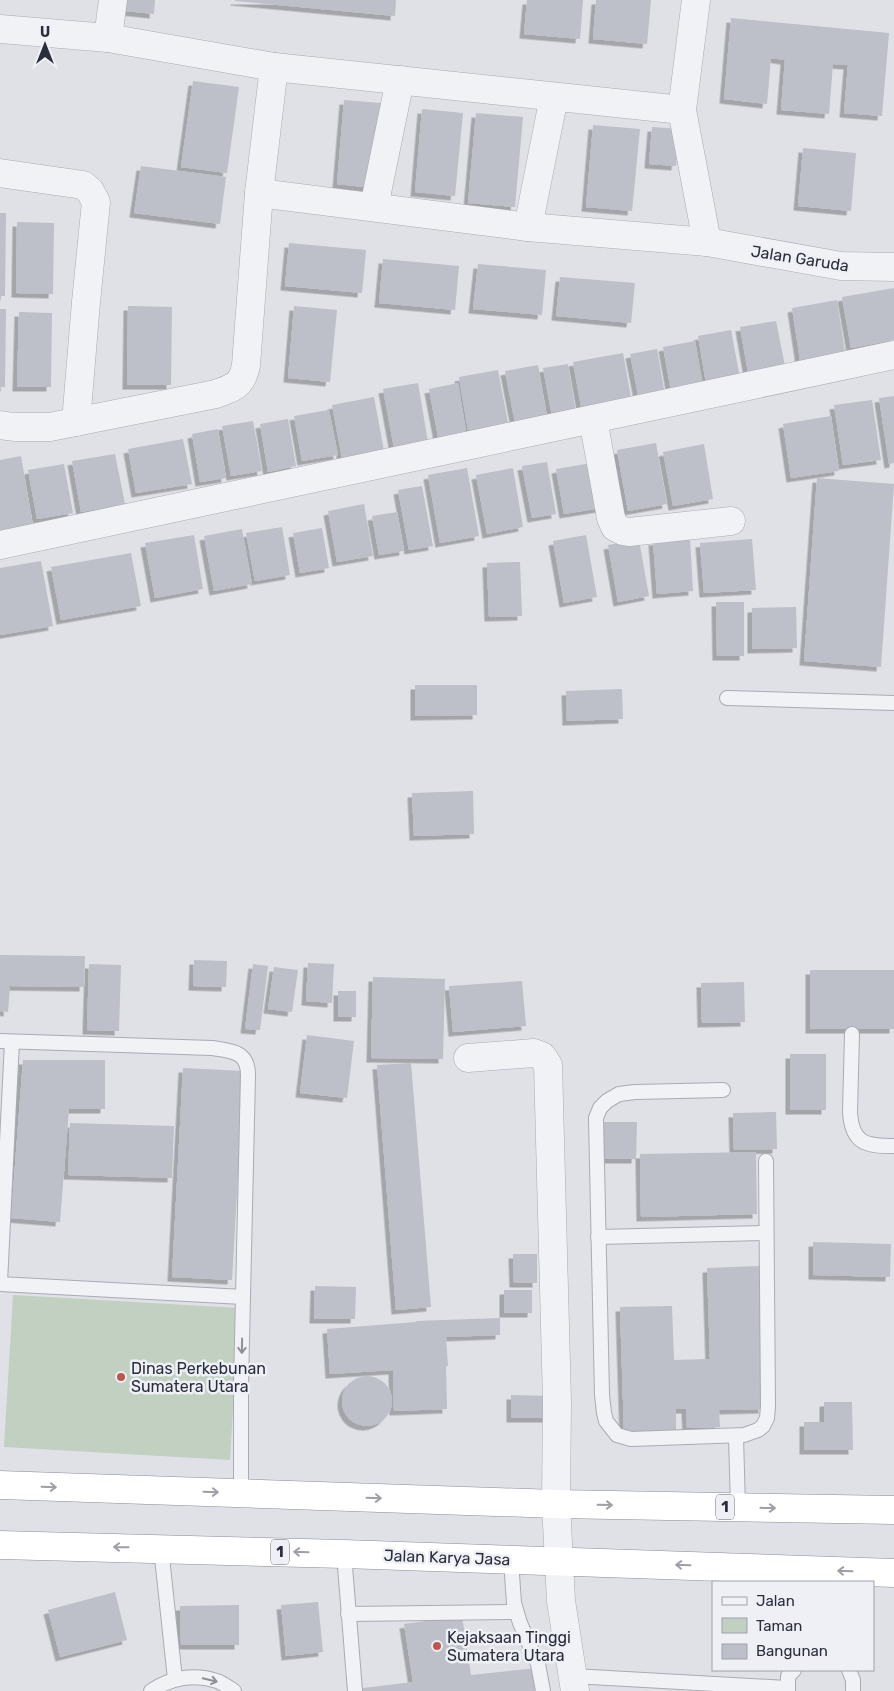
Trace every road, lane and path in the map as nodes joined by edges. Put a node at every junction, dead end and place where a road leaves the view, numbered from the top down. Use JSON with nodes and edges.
{"nodes":[{"id":1,"x":113,"y":0,"type":"edge"},
{"id":2,"x":696,"y":0,"type":"edge"},
{"id":3,"x":0,"y":29,"type":"edge"},
{"id":4,"x":108,"y":38,"type":"junction"},
{"id":5,"x":274,"y":67,"type":"junction"},
{"id":6,"x":400,"y":80,"type":"junction"},
{"id":7,"x":554,"y":97,"type":"junction"},
{"id":8,"x":682,"y":110,"type":"junction"},
{"id":9,"x":0,"y":173,"type":"edge"},
{"id":10,"x":259,"y":193,"type":"junction"},
{"id":11,"x":374,"y":207,"type":"junction"},
{"id":12,"x":528,"y":227,"type":"junction"},
{"id":13,"x":707,"y":242,"type":"junction"},
{"id":14,"x":894,"y":267,"type":"edge"},
{"id":15,"x":894,"y":355,"type":"edge"},
{"id":16,"x":593,"y":418,"type":"junction"},
{"id":17,"x":76,"y":422,"type":"junction"},
{"id":18,"x":0,"y":425,"type":"edge"},
{"id":19,"x":731,"y":521,"type":"dead end"},
{"id":20,"x":0,"y":545,"type":"edge"},
{"id":21,"x":727,"y":698,"type":"dead end"},
{"id":22,"x":894,"y":703,"type":"edge"},
{"id":23,"x":852,"y":1034,"type":"dead end"},
{"id":24,"x":6,"y":1042,"type":"edge"},
{"id":25,"x":468,"y":1058,"type":"dead end"},
{"id":26,"x":723,"y":1090,"type":"dead end"},
{"id":27,"x":894,"y":1146,"type":"edge"},
{"id":28,"x":766,"y":1161,"type":"dead end"},
{"id":29,"x":766,"y":1233,"type":"junction"},
{"id":30,"x":598,"y":1237,"type":"junction"},
{"id":31,"x":0,"y":1283,"type":"edge"},
{"id":32,"x":243,"y":1297,"type":"junction"},
{"id":33,"x":736,"y":1437,"type":"junction"},
{"id":34,"x":0,"y":1485,"type":"edge"},
{"id":35,"x":241,"y":1493,"type":"junction"},
{"id":36,"x":556,"y":1504,"type":"junction"},
{"id":37,"x":738,"y":1507,"type":"junction"},
{"id":38,"x":894,"y":1510,"type":"edge"},
{"id":39,"x":0,"y":1545,"type":"edge"},
{"id":40,"x":161,"y":1548,"type":"junction"},
{"id":41,"x":344,"y":1554,"type":"junction"},
{"id":42,"x":511,"y":1560,"type":"junction"},
{"id":43,"x":560,"y":1561,"type":"junction"},
{"id":44,"x":894,"y":1573,"type":"edge"},
{"id":45,"x":805,"y":1576,"type":"edge"},
{"id":46,"x":516,"y":1612,"type":"junction"},
{"id":47,"x":348,"y":1614,"type":"junction"},
{"id":48,"x":793,"y":1671,"type":"edge"},
{"id":49,"x":849,"y":1671,"type":"edge"},
{"id":50,"x":176,"y":1679,"type":"junction"},
{"id":51,"x":574,"y":1683,"type":"edge"},
{"id":52,"x":788,"y":1690,"type":"edge"},
{"id":53,"x":151,"y":1691,"type":"edge"},
{"id":54,"x":234,"y":1691,"type":"edge"},
{"id":55,"x":355,"y":1691,"type":"edge"},
{"id":56,"x":543,"y":1691,"type":"edge"},
{"id":57,"x":853,"y":1691,"type":"edge"}],
"edges":[{"from":1,"to":4,"type":"street"},
{"from":2,"to":8,"type":"street"},
{"from":3,"to":4,"type":"street"},
{"from":4,"to":5,"type":"street"},
{"from":5,"to":6,"type":"street"},
{"from":5,"to":10,"type":"street"},
{"from":6,"to":7,"type":"street"},
{"from":6,"to":11,"type":"street"},
{"from":7,"to":8,"type":"street"},
{"from":7,"to":12,"type":"street"},
{"from":8,"to":13,"type":"street"},
{"from":9,"to":17,"type":"street"},
{"from":10,"to":11,"type":"street","name":"Jalan Garuda"},
{"from":10,"to":17,"type":"street"},
{"from":11,"to":12,"type":"street","name":"Jalan Garuda"},
{"from":12,"to":13,"type":"street","name":"Jalan Garuda"},
{"from":13,"to":14,"type":"street","name":"Jalan Garuda"},
{"from":15,"to":16,"type":"street"},
{"from":16,"to":19,"type":"street"},
{"from":16,"to":20,"type":"street"},
{"from":17,"to":18,"type":"street"},
{"from":21,"to":22,"type":"lane"},
{"from":23,"to":27,"type":"lane"},
{"from":24,"to":31,"type":"lane"},
{"from":24,"to":32,"type":"lane"},
{"from":25,"to":36,"type":"street"},
{"from":26,"to":30,"type":"lane"},
{"from":28,"to":29,"type":"lane"},
{"from":29,"to":30,"type":"lane"},
{"from":29,"to":33,"type":"lane"},
{"from":30,"to":33,"type":"lane"},
{"from":31,"to":32,"type":"lane"},
{"from":32,"to":35,"type":"lane","one_way":true},
{"from":33,"to":37,"type":"lane"},
{"from":34,"to":35,"type":"highway","number":"1","one_way":true},
{"from":35,"to":36,"type":"highway","number":"1","one_way":true},
{"from":36,"to":37,"type":"highway","number":"1","one_way":true},
{"from":36,"to":43,"type":"street"},
{"from":37,"to":38,"type":"highway","number":"1","one_way":true},
{"from":40,"to":39,"type":"highway","name":"Jalan Karya Jasa","number":"1","one_way":true},
{"from":41,"to":40,"type":"highway","name":"Jalan Karya Jasa","number":"1","one_way":true},
{"from":40,"to":50,"type":"lane"},
{"from":41,"to":42,"type":"highway","name":"Jalan Karya Jasa","number":"1"},
{"from":41,"to":47,"type":"lane"},
{"from":42,"to":43,"type":"highway","name":"Jalan Karya Jasa","number":"1"},
{"from":42,"to":46,"type":"lane"},
{"from":45,"to":43,"type":"highway","name":"Jalan Karya Jasa","number":"1","one_way":true},
{"from":43,"to":51,"type":"street"},
{"from":44,"to":45,"type":"highway","name":"Jalan Karya Jasa","number":"1","one_way":true},
{"from":46,"to":47,"type":"lane"},
{"from":46,"to":56,"type":"lane"},
{"from":47,"to":55,"type":"lane"},
{"from":48,"to":52,"type":"lane"},
{"from":49,"to":57,"type":"lane"},
{"from":50,"to":53,"type":"lane"},
{"from":50,"to":54,"type":"lane","one_way":true},
{"from":51,"to":52,"type":"lane"}]}
